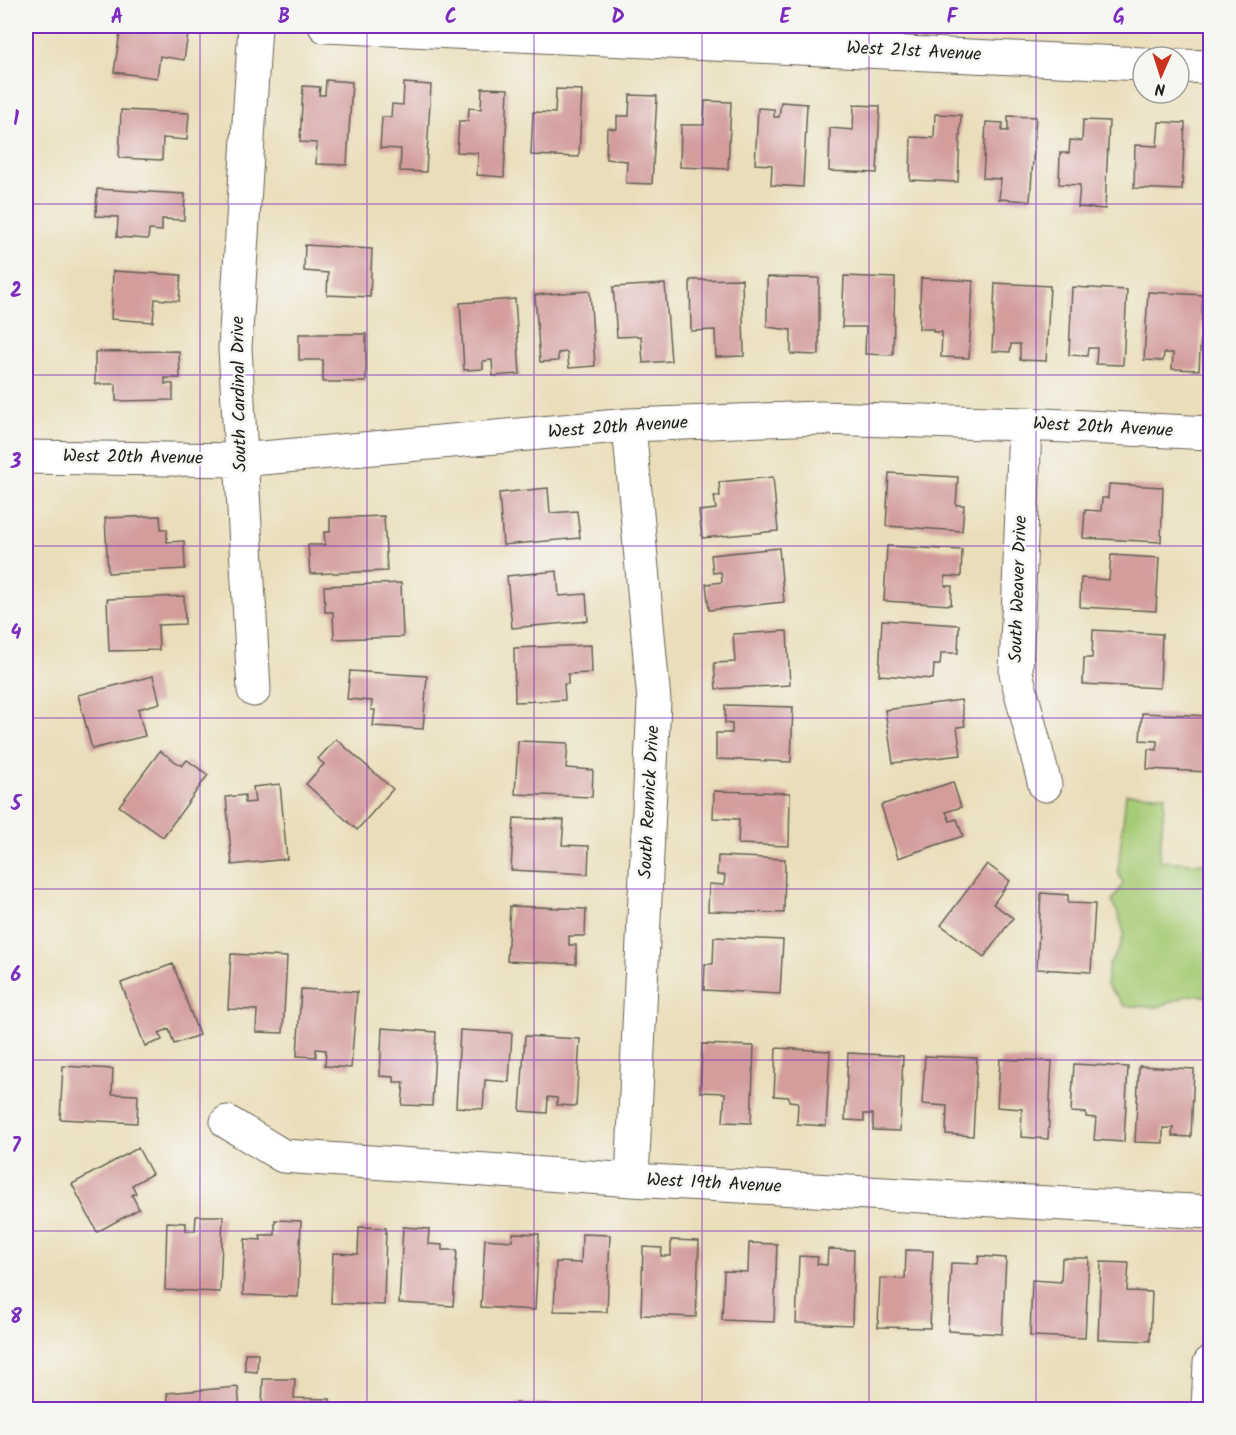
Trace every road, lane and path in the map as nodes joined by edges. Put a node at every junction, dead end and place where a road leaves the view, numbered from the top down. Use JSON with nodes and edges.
{"nodes":[{"id":1,"x":255,"y":26,"type":"edge"},
{"id":2,"x":325,"y":26,"type":"edge"},
{"id":3,"x":937,"y":39,"type":"edge"},
{"id":4,"x":1131,"y":63,"type":"edge"},
{"id":5,"x":1191,"y":66,"type":"edge"},
{"id":6,"x":1210,"y":67,"type":"edge"},
{"id":7,"x":1025,"y":424,"type":"junction"},
{"id":8,"x":629,"y":425,"type":"junction"},
{"id":9,"x":1210,"y":433,"type":"edge"},
{"id":10,"x":26,"y":457,"type":"edge"},
{"id":11,"x":240,"y":460,"type":"junction"},
{"id":12,"x":254,"y":690,"type":"dead end"},
{"id":13,"x":1045,"y":785,"type":"dead end"},
{"id":14,"x":227,"y":1122,"type":"dead end"},
{"id":15,"x":632,"y":1180,"type":"junction"},
{"id":16,"x":1210,"y":1212,"type":"edge"},
{"id":17,"x":1210,"y":1363,"type":"edge"},
{"id":18,"x":1208,"y":1410,"type":"edge"}],
"edges":[{"from":1,"to":11,"type":"street","name":"South Cardinal Drive"},
{"from":2,"to":3,"type":"street","name":"West 21st Avenue"},
{"from":3,"to":4,"type":"street","name":"West 21st Avenue"},
{"from":5,"to":6,"type":"street"},
{"from":7,"to":8,"type":"street","name":"West 20th Avenue"},
{"from":7,"to":9,"type":"street","name":"West 20th Avenue"},
{"from":7,"to":13,"type":"street","name":"South Weaver Drive"},
{"from":8,"to":11,"type":"street","name":"West 20th Avenue"},
{"from":8,"to":15,"type":"street","name":"South Rennick Drive"},
{"from":10,"to":11,"type":"street","name":"West 20th Avenue"},
{"from":11,"to":12,"type":"street","name":"South Cardinal Drive"},
{"from":14,"to":15,"type":"street","name":"West 19th Avenue"},
{"from":15,"to":16,"type":"street","name":"West 19th Avenue"},
{"from":17,"to":18,"type":"street"}]}
